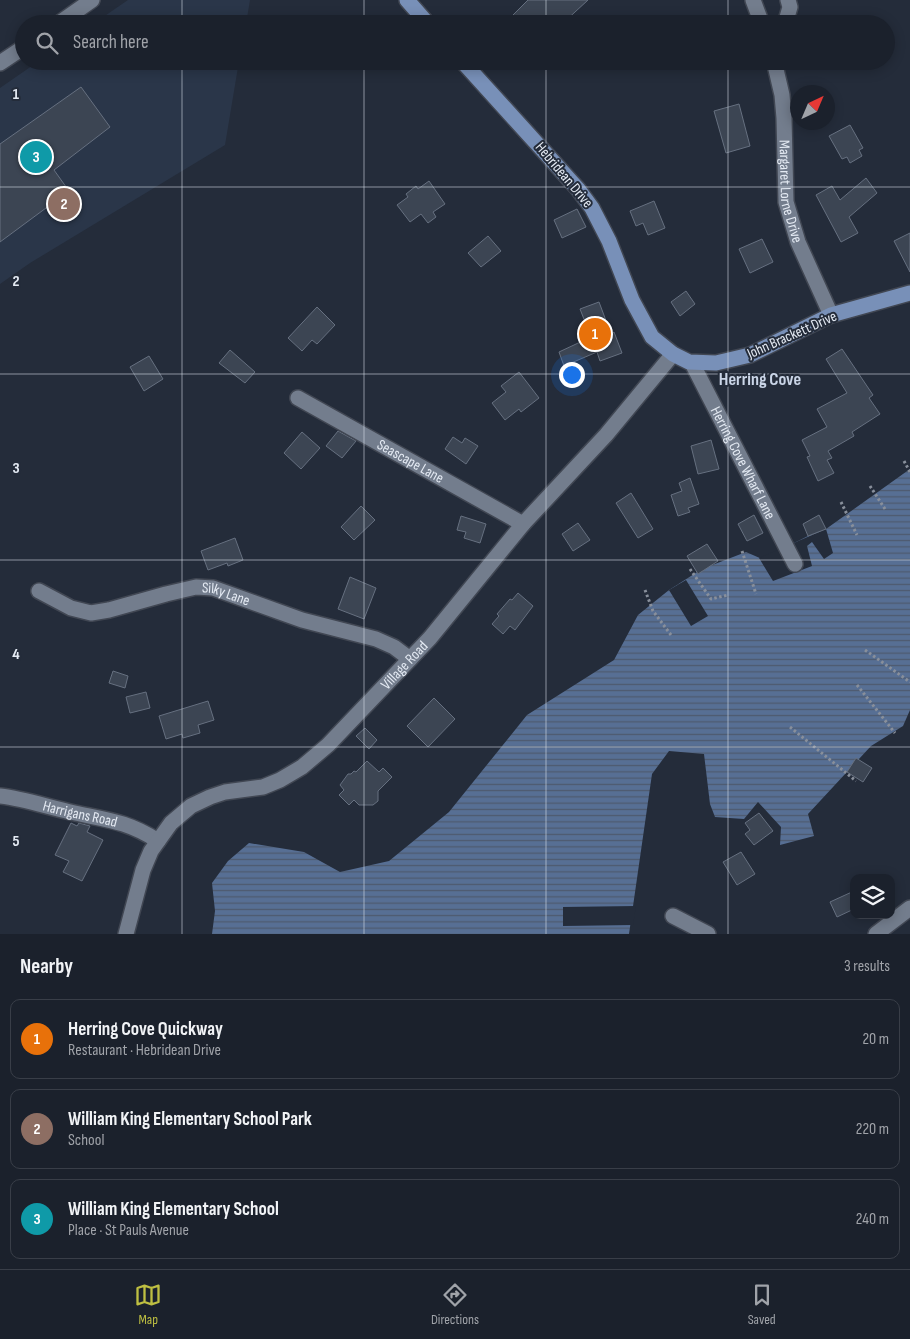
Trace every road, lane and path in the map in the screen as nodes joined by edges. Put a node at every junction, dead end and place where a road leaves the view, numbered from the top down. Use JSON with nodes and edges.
{"nodes":[{"id":1,"x":92,"y":0,"type":"edge"},
{"id":2,"x":407,"y":0,"type":"edge"},
{"id":3,"x":753,"y":0,"type":"edge"},
{"id":4,"x":788,"y":0,"type":"edge"},
{"id":5,"x":71,"y":15,"type":"edge"},
{"id":6,"x":420,"y":15,"type":"edge"},
{"id":7,"x":759,"y":15,"type":"edge"},
{"id":8,"x":787,"y":15,"type":"edge"},
{"id":9,"x":15,"y":53,"type":"edge"},
{"id":10,"x":0,"y":64,"type":"edge"},
{"id":11,"x":470,"y":70,"type":"edge"},
{"id":12,"x":776,"y":70,"type":"edge"},
{"id":13,"x":910,"y":293,"type":"edge"},
{"id":14,"x":831,"y":315,"type":"junction"},
{"id":15,"x":673,"y":354,"type":"junction"},
{"id":16,"x":692,"y":363,"type":"junction"},
{"id":17,"x":298,"y":398,"type":"dead end"},
{"id":18,"x":904,"y":461,"type":"dead end"},
{"id":19,"x":910,"y":472,"type":"edge"},
{"id":20,"x":870,"y":486,"type":"dead end"},
{"id":21,"x":841,"y":502,"type":"dead end"},
{"id":22,"x":885,"y":509,"type":"dead end"},
{"id":23,"x":523,"y":524,"type":"junction"},
{"id":24,"x":858,"y":535,"type":"dead end"},
{"id":25,"x":742,"y":551,"type":"dead end"},
{"id":26,"x":794,"y":564,"type":"dead end"},
{"id":27,"x":690,"y":570,"type":"dead end"},
{"id":28,"x":645,"y":590,"type":"dead end"},
{"id":29,"x":39,"y":591,"type":"dead end"},
{"id":30,"x":756,"y":594,"type":"dead end"},
{"id":31,"x":728,"y":595,"type":"dead end"},
{"id":32,"x":671,"y":635,"type":"dead end"},
{"id":33,"x":865,"y":650,"type":"dead end"},
{"id":34,"x":410,"y":659,"type":"junction"},
{"id":35,"x":910,"y":682,"type":"edge"},
{"id":36,"x":857,"y":685,"type":"dead end"},
{"id":37,"x":790,"y":727,"type":"dead end"},
{"id":38,"x":895,"y":733,"type":"dead end"},
{"id":39,"x":856,"y":781,"type":"dead end"},
{"id":40,"x":0,"y":796,"type":"edge"},
{"id":41,"x":158,"y":840,"type":"junction"},
{"id":42,"x":910,"y":908,"type":"edge"},
{"id":43,"x":673,"y":916,"type":"dead end"},
{"id":44,"x":126,"y":934,"type":"edge"},
{"id":45,"x":708,"y":934,"type":"edge"},
{"id":46,"x":876,"y":934,"type":"edge"}],
"edges":[{"from":1,"to":5,"type":"street"},
{"from":2,"to":6,"type":"main road"},
{"from":3,"to":7,"type":"street"},
{"from":4,"to":8,"type":"street"},
{"from":9,"to":10,"type":"street"},
{"from":11,"to":15,"type":"main road","name":"Hebridean Drive"},
{"from":12,"to":14,"type":"street","name":"Margaret Lorne Drive"},
{"from":13,"to":14,"type":"main road","name":"John Brackett Drive"},
{"from":14,"to":16,"type":"main road","name":"John Brackett Drive"},
{"from":15,"to":16,"type":"main road","name":"John Brackett Drive"},
{"from":15,"to":23,"type":"street","name":"Village Road"},
{"from":16,"to":26,"type":"street","name":"Herring Cove Wharf Lane"},
{"from":17,"to":23,"type":"street","name":"Seascape Lane"},
{"from":18,"to":19,"type":"path"},
{"from":20,"to":22,"type":"path"},
{"from":21,"to":24,"type":"path"},
{"from":23,"to":34,"type":"street","name":"Village Road"},
{"from":25,"to":30,"type":"path"},
{"from":27,"to":31,"type":"path"},
{"from":28,"to":32,"type":"path"},
{"from":29,"to":34,"type":"street","name":"Silky Lane"},
{"from":33,"to":35,"type":"path"},
{"from":34,"to":41,"type":"street","name":"Village Road"},
{"from":36,"to":38,"type":"path"},
{"from":37,"to":39,"type":"path"},
{"from":40,"to":41,"type":"street","name":"Harrigans Road"},
{"from":41,"to":44,"type":"street","name":"Village Road"},
{"from":42,"to":46,"type":"street"},
{"from":43,"to":45,"type":"street"}]}
